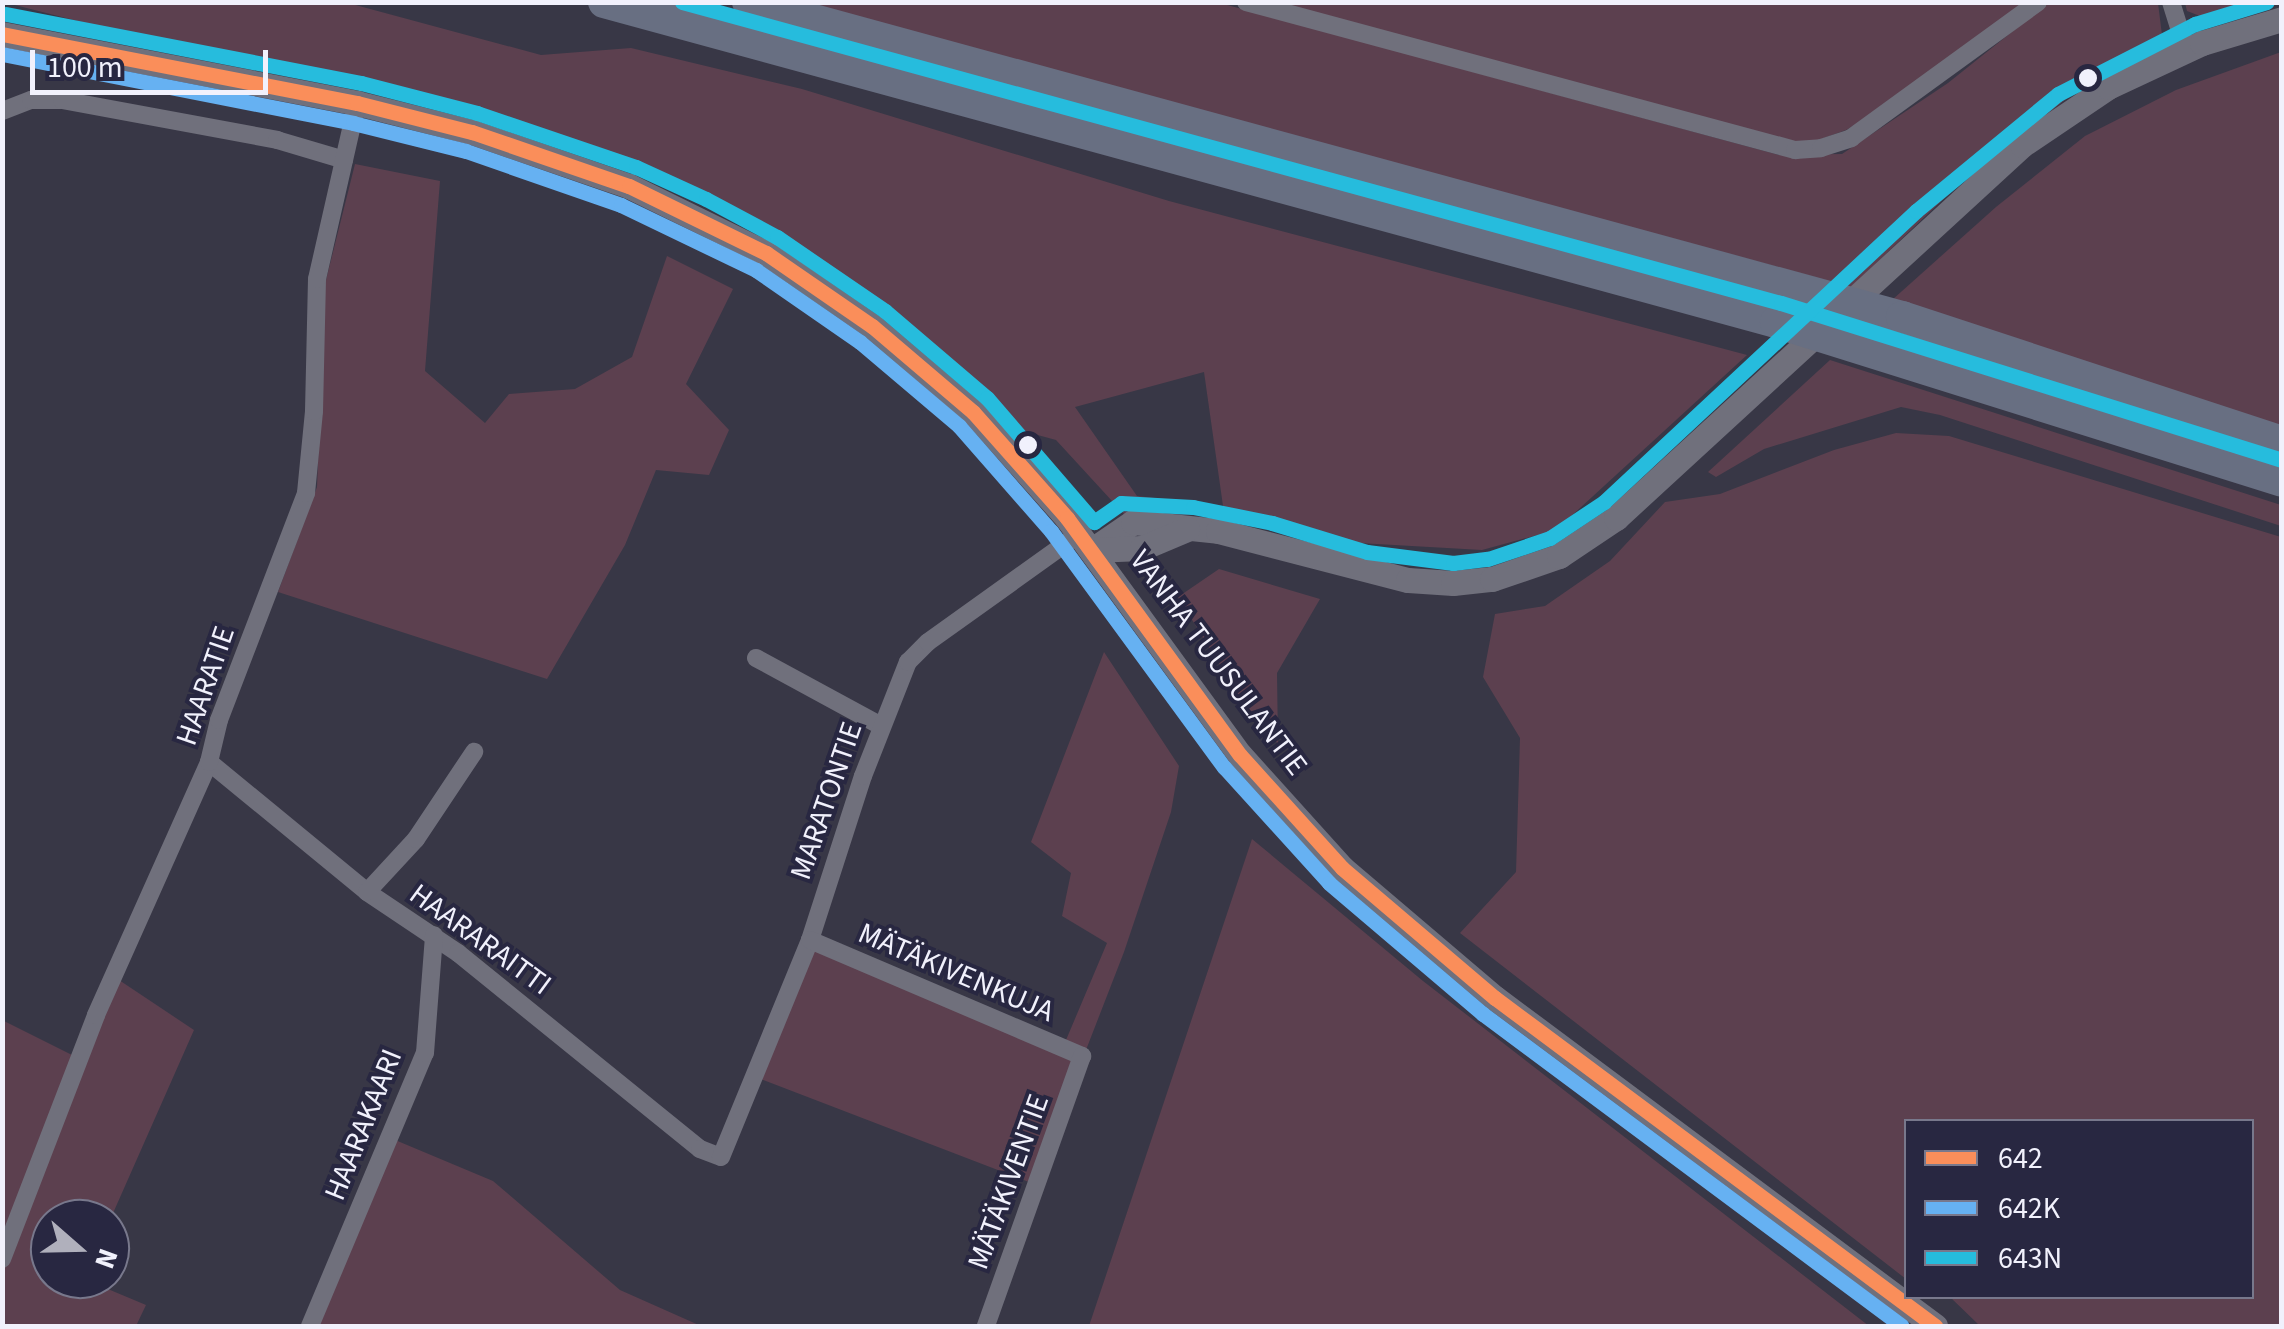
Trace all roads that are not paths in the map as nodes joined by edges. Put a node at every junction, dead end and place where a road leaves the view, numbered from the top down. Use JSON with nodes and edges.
{"nodes":[{"id":1,"x":604,"y":2,"type":"edge"},
{"id":2,"x":748,"y":2,"type":"edge"},
{"id":3,"x":1246,"y":2,"type":"edge"},
{"id":4,"x":2038,"y":2,"type":"edge"},
{"id":5,"x":2172,"y":2,"type":"edge"},
{"id":6,"x":2282,"y":20,"type":"edge"},
{"id":7,"x":2,"y":34,"type":"edge"},
{"id":8,"x":2186,"y":50,"type":"junction"},
{"id":9,"x":356,"y":104,"type":"junction"},
{"id":10,"x":2,"y":111,"type":"edge"},
{"id":11,"x":344,"y":160,"type":"junction"},
{"id":12,"x":2282,"y":442,"type":"edge"},
{"id":13,"x":2282,"y":481,"type":"edge"},
{"id":14,"x":1085,"y":542,"type":"junction"},
{"id":15,"x":756,"y":658,"type":"dead end"},
{"id":16,"x":881,"y":726,"type":"junction"},
{"id":17,"x":474,"y":752,"type":"dead end"},
{"id":18,"x":209,"y":762,"type":"junction"},
{"id":19,"x":367,"y":892,"type":"junction"},
{"id":20,"x":434,"y":936,"type":"junction"},
{"id":21,"x":810,"y":940,"type":"junction"},
{"id":22,"x":1082,"y":1056,"type":"joint"},
{"id":23,"x":721,"y":1158,"type":"joint"},
{"id":24,"x":2,"y":1259,"type":"edge"},
{"id":25,"x":310,"y":1326,"type":"edge"},
{"id":26,"x":986,"y":1326,"type":"edge"},
{"id":27,"x":1935,"y":1326,"type":"edge"}],
"edges":[{"from":1,"to":13,"type":"highway"},
{"from":2,"to":12,"type":"highway"},
{"from":3,"to":4,"type":"street"},
{"from":5,"to":8,"type":"street"},
{"from":6,"to":8,"type":"main road"},
{"from":7,"to":9,"type":"main road","name":"VANHA TUUSULANTIE"},
{"from":8,"to":14,"type":"main road"},
{"from":9,"to":11,"type":"street","name":"HAARATIE"},
{"from":9,"to":14,"type":"main road","name":"VANHA TUUSULANTIE"},
{"from":10,"to":11,"type":"street"},
{"from":11,"to":18,"type":"street","name":"HAARATIE"},
{"from":14,"to":16,"type":"street","name":"MARATONTIE"},
{"from":14,"to":27,"type":"main road","name":"VANHA TUUSULANTIE"},
{"from":15,"to":16,"type":"street"},
{"from":16,"to":21,"type":"street","name":"MARATONTIE"},
{"from":17,"to":19,"type":"street"},
{"from":18,"to":19,"type":"street","name":"HAARARAITTI"},
{"from":18,"to":24,"type":"street","name":"HAARATIE"},
{"from":19,"to":20,"type":"street","name":"HAARARAITTI"},
{"from":20,"to":23,"type":"street","name":"HAARARAITTI"},
{"from":20,"to":25,"type":"street","name":"HAARAKAARI"},
{"from":21,"to":22,"type":"street","name":"MÄTÄKIVENKUJA"},
{"from":21,"to":23,"type":"street","name":"MARATONTIE"},
{"from":22,"to":26,"type":"street","name":"MÄTÄKIVENTIE"}]}
